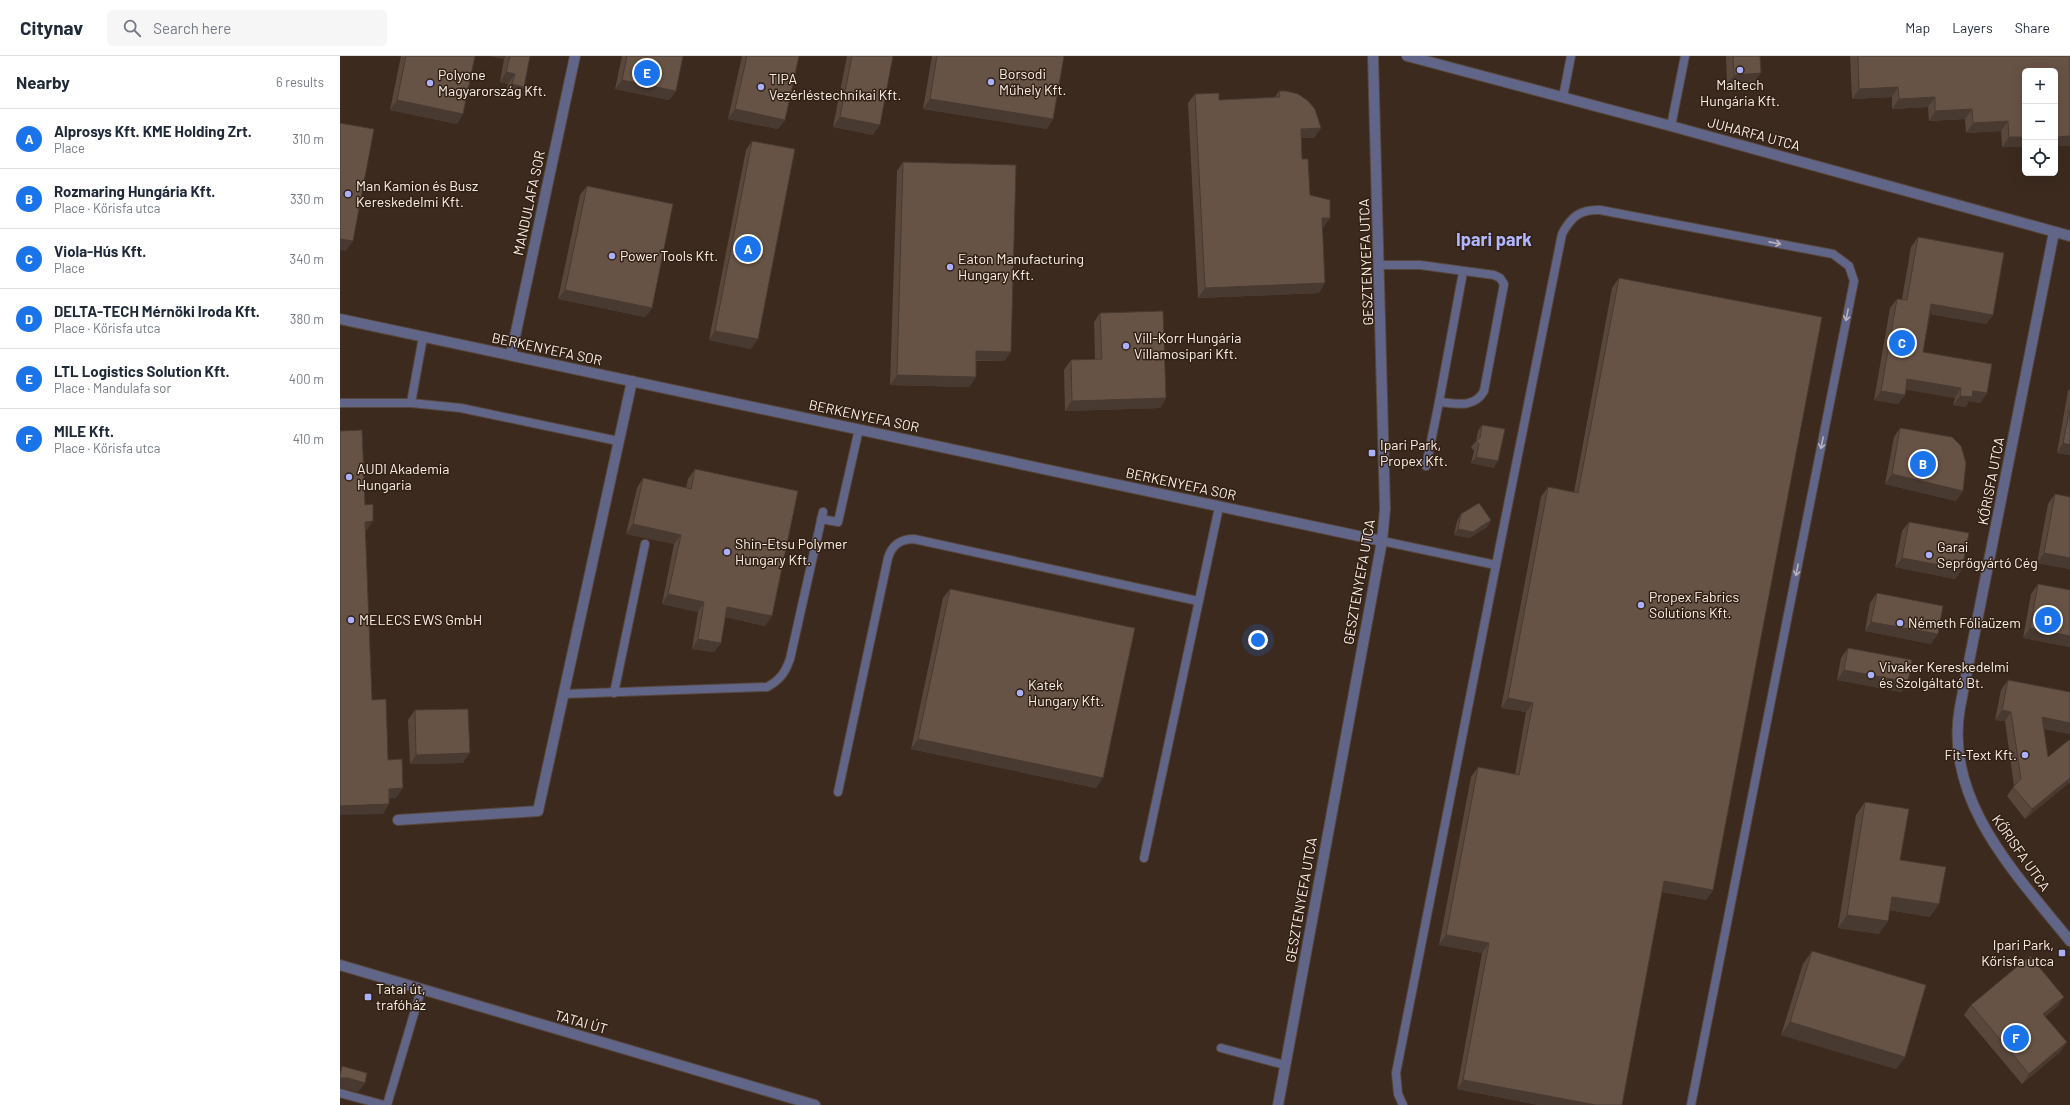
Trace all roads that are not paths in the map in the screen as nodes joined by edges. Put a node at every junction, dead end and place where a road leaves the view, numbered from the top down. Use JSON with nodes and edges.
{"nodes":[{"id":1,"x":574,"y":56,"type":"edge"},
{"id":2,"x":1373,"y":56,"type":"edge"},
{"id":3,"x":1407,"y":56,"type":"edge"},
{"id":4,"x":1571,"y":56,"type":"edge"},
{"id":5,"x":1685,"y":56,"type":"edge"},
{"id":6,"x":1563,"y":97,"type":"junction"},
{"id":7,"x":1671,"y":126,"type":"junction"},
{"id":8,"x":2054,"y":232,"type":"junction"},
{"id":9,"x":2070,"y":236,"type":"edge"},
{"id":10,"x":1380,"y":265,"type":"junction"},
{"id":11,"x":1463,"y":272,"type":"junction"},
{"id":12,"x":340,"y":319,"type":"edge"},
{"id":13,"x":423,"y":337,"type":"junction"},
{"id":14,"x":511,"y":356,"type":"junction"},
{"id":15,"x":632,"y":381,"type":"junction"},
{"id":16,"x":1440,"y":402,"type":"junction"},
{"id":17,"x":340,"y":403,"type":"edge"},
{"id":18,"x":411,"y":403,"type":"junction"},
{"id":19,"x":859,"y":429,"type":"junction"},
{"id":20,"x":618,"y":441,"type":"junction"},
{"id":21,"x":1426,"y":466,"type":"dead end"},
{"id":22,"x":1219,"y":506,"type":"junction"},
{"id":23,"x":1382,"y":541,"type":"junction"},
{"id":24,"x":645,"y":544,"type":"dead end"},
{"id":25,"x":1496,"y":565,"type":"junction"},
{"id":26,"x":1198,"y":601,"type":"junction"},
{"id":27,"x":614,"y":693,"type":"junction"},
{"id":28,"x":563,"y":694,"type":"junction"},
{"id":29,"x":838,"y":792,"type":"dead end"},
{"id":30,"x":398,"y":820,"type":"dead end"},
{"id":31,"x":1144,"y":858,"type":"dead end"},
{"id":32,"x":2070,"y":941,"type":"edge"},
{"id":33,"x":340,"y":966,"type":"edge"},
{"id":34,"x":421,"y":990,"type":"junction"},
{"id":35,"x":1221,"y":1048,"type":"dead end"},
{"id":36,"x":1285,"y":1065,"type":"junction"},
{"id":37,"x":340,"y":1093,"type":"edge"},
{"id":38,"x":384,"y":1105,"type":"edge"},
{"id":39,"x":388,"y":1105,"type":"edge"},
{"id":40,"x":815,"y":1105,"type":"edge"},
{"id":41,"x":1278,"y":1105,"type":"edge"},
{"id":42,"x":1403,"y":1105,"type":"edge"},
{"id":43,"x":1691,"y":1105,"type":"edge"}],
"edges":[{"from":1,"to":14,"type":"street","name":"MANDULAFA SOR"},
{"from":2,"to":10,"type":"street","name":"GESZTENYEFA UTCA"},
{"from":3,"to":6,"type":"street","name":"JUHARFA UTCA"},
{"from":4,"to":6,"type":"lane"},
{"from":5,"to":7,"type":"lane"},
{"from":6,"to":7,"type":"street","name":"JUHARFA UTCA"},
{"from":7,"to":8,"type":"street","name":"JUHARFA UTCA"},
{"from":8,"to":9,"type":"street","name":"JUHARFA UTCA"},
{"from":8,"to":32,"type":"street","name":"KŐRISFA UTCA"},
{"from":10,"to":11,"type":"lane"},
{"from":10,"to":23,"type":"street","name":"GESZTENYEFA UTCA"},
{"from":11,"to":16,"type":"lane"},
{"from":11,"to":16,"type":"lane"},
{"from":12,"to":13,"type":"street","name":"BERKENYEFA SOR"},
{"from":13,"to":14,"type":"street","name":"BERKENYEFA SOR"},
{"from":13,"to":18,"type":"lane"},
{"from":14,"to":15,"type":"street","name":"BERKENYEFA SOR"},
{"from":15,"to":19,"type":"street","name":"BERKENYEFA SOR"},
{"from":15,"to":20,"type":"street"},
{"from":16,"to":21,"type":"lane"},
{"from":17,"to":18,"type":"lane"},
{"from":18,"to":20,"type":"lane"},
{"from":19,"to":22,"type":"street","name":"BERKENYEFA SOR"},
{"from":19,"to":27,"type":"lane"},
{"from":20,"to":28,"type":"street"},
{"from":22,"to":23,"type":"street","name":"BERKENYEFA SOR"},
{"from":22,"to":26,"type":"lane"},
{"from":23,"to":25,"type":"lane"},
{"from":23,"to":36,"type":"street","name":"GESZTENYEFA UTCA"},
{"from":24,"to":27,"type":"lane"},
{"from":25,"to":42,"type":"lane"},
{"from":25,"to":43,"type":"lane","one_way":true},
{"from":26,"to":29,"type":"lane"},
{"from":26,"to":31,"type":"lane"},
{"from":27,"to":28,"type":"lane"},
{"from":28,"to":30,"type":"street"},
{"from":33,"to":34,"type":"street","name":"TATAI ÚT"},
{"from":34,"to":39,"type":"lane"},
{"from":34,"to":40,"type":"street","name":"TATAI ÚT"},
{"from":35,"to":36,"type":"lane"},
{"from":36,"to":41,"type":"street","name":"GESZTENYEFA UTCA"},
{"from":37,"to":38,"type":"lane"}]}
